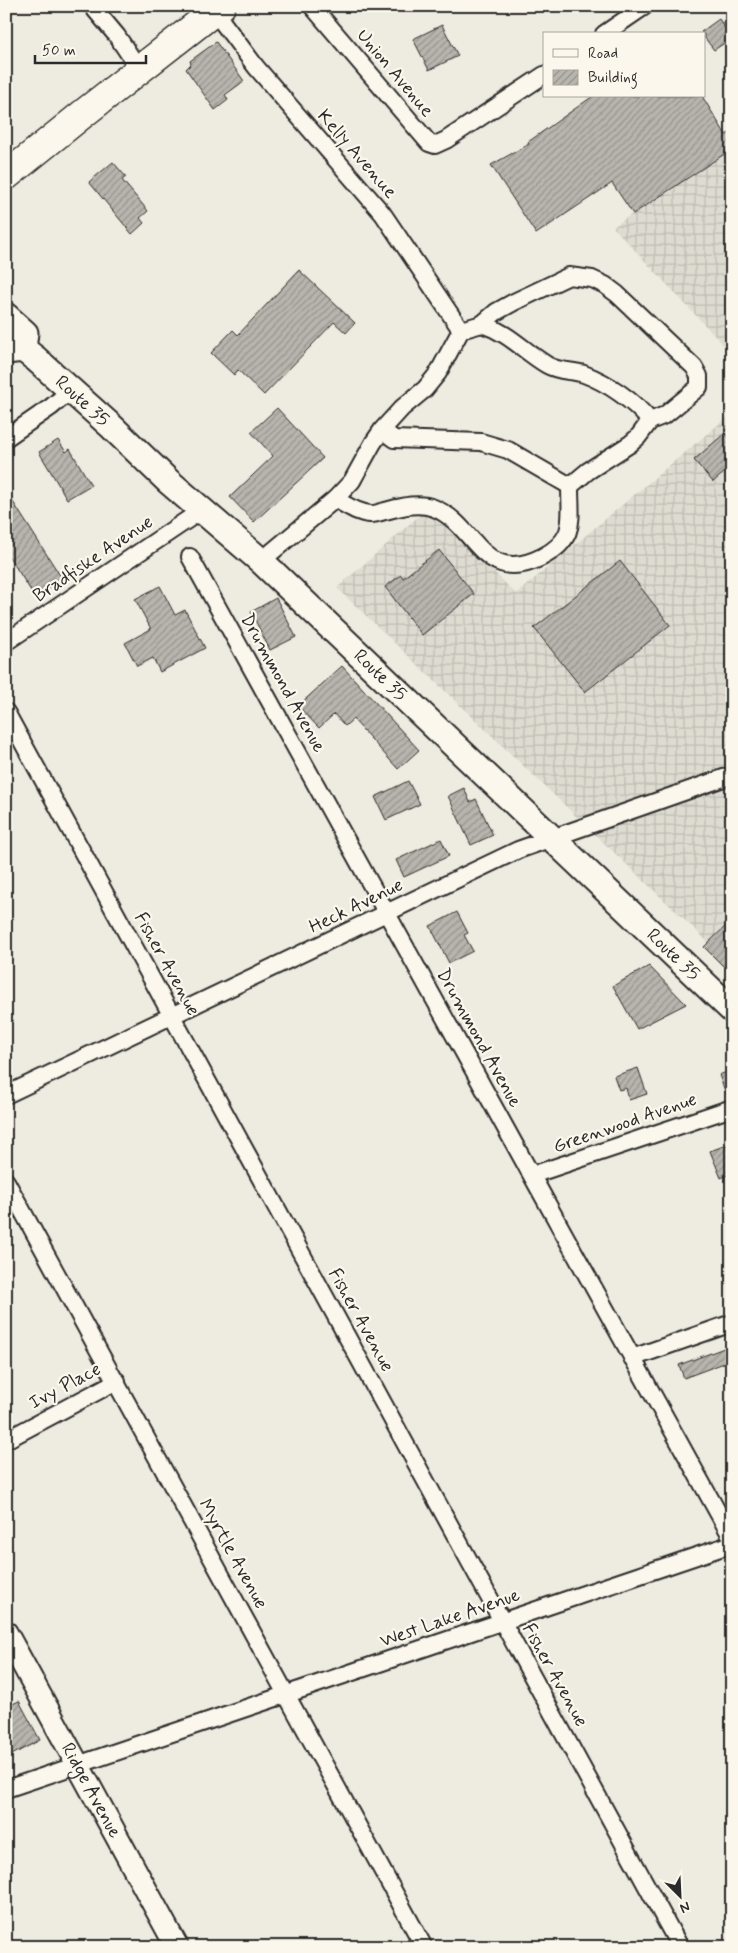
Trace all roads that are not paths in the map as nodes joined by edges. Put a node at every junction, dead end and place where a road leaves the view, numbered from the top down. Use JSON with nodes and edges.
{"nodes":[{"id":1,"x":92,"y":6,"type":"edge"},
{"id":2,"x":312,"y":6,"type":"edge"},
{"id":3,"x":645,"y":6,"type":"edge"},
{"id":4,"x":217,"y":9,"type":"edge"},
{"id":5,"x":607,"y":32,"type":"edge"},
{"id":6,"x":139,"y":69,"type":"junction"},
{"id":7,"x":543,"y":76,"type":"edge"},
{"id":8,"x":6,"y":176,"type":"edge"},
{"id":9,"x":6,"y":316,"type":"edge"},
{"id":10,"x":482,"y":324,"type":"junction"},
{"id":11,"x":460,"y":330,"type":"junction"},
{"id":12,"x":14,"y":350,"type":"edge"},
{"id":13,"x":70,"y":391,"type":"junction"},
{"id":14,"x":650,"y":421,"type":"junction"},
{"id":15,"x":382,"y":430,"type":"junction"},
{"id":16,"x":6,"y":438,"type":"edge"},
{"id":17,"x":570,"y":486,"type":"junction"},
{"id":18,"x":335,"y":499,"type":"junction"},
{"id":19,"x":202,"y":510,"type":"junction"},
{"id":20,"x":190,"y":557,"type":"dead end"},
{"id":21,"x":261,"y":561,"type":"junction"},
{"id":22,"x":6,"y":642,"type":"edge"},
{"id":23,"x":6,"y":712,"type":"edge"},
{"id":24,"x":732,"y":775,"type":"edge"},
{"id":25,"x":552,"y":838,"type":"junction"},
{"id":26,"x":387,"y":913,"type":"junction"},
{"id":27,"x":732,"y":1010,"type":"edge"},
{"id":28,"x":172,"y":1016,"type":"junction"},
{"id":29,"x":6,"y":1095,"type":"edge"},
{"id":30,"x":732,"y":1108,"type":"edge"},
{"id":31,"x":532,"y":1175,"type":"junction"},
{"id":32,"x":6,"y":1181,"type":"edge"},
{"id":33,"x":732,"y":1322,"type":"edge"},
{"id":34,"x":632,"y":1358,"type":"junction"},
{"id":35,"x":117,"y":1381,"type":"junction"},
{"id":36,"x":6,"y":1440,"type":"edge"},
{"id":37,"x":732,"y":1538,"type":"edge"},
{"id":38,"x":732,"y":1544,"type":"edge"},
{"id":39,"x":503,"y":1621,"type":"junction"},
{"id":40,"x":6,"y":1633,"type":"edge"},
{"id":41,"x":287,"y":1695,"type":"junction"},
{"id":42,"x":78,"y":1765,"type":"junction"},
{"id":43,"x":6,"y":1789,"type":"edge"},
{"id":44,"x":177,"y":1947,"type":"edge"},
{"id":45,"x":424,"y":1947,"type":"edge"},
{"id":46,"x":680,"y":1947,"type":"edge"}],
"edges":[{"from":1,"to":6,"type":"street"},
{"from":2,"to":7,"type":"street","name":"Union Avenue"},
{"from":3,"to":5,"type":"street"},
{"from":4,"to":6,"type":"highway"},
{"from":4,"to":11,"type":"street","name":"Kelly Avenue"},
{"from":6,"to":8,"type":"highway"},
{"from":9,"to":12,"type":"main road","name":"Route 35"},
{"from":10,"to":11,"type":"street"},
{"from":10,"to":14,"type":"street"},
{"from":10,"to":14,"type":"street"},
{"from":11,"to":15,"type":"street"},
{"from":12,"to":13,"type":"main road","name":"Route 35"},
{"from":13,"to":16,"type":"street"},
{"from":13,"to":19,"type":"main road","name":"Route 35"},
{"from":14,"to":17,"type":"street"},
{"from":15,"to":17,"type":"street"},
{"from":15,"to":18,"type":"street"},
{"from":17,"to":18,"type":"street"},
{"from":18,"to":21,"type":"street"},
{"from":19,"to":21,"type":"main road","name":"Route 35"},
{"from":19,"to":22,"type":"street","name":"Bradfiske Avenue"},
{"from":20,"to":26,"type":"street","name":"Drummond Avenue"},
{"from":21,"to":25,"type":"main road","name":"Route 35"},
{"from":23,"to":28,"type":"street","name":"Fisher Avenue"},
{"from":24,"to":25,"type":"street","name":"Heck Avenue"},
{"from":25,"to":26,"type":"street","name":"Heck Avenue"},
{"from":25,"to":27,"type":"main road","name":"Route 35"},
{"from":26,"to":28,"type":"street","name":"Heck Avenue"},
{"from":26,"to":31,"type":"street","name":"Drummond Avenue"},
{"from":28,"to":29,"type":"street","name":"Heck Avenue"},
{"from":28,"to":39,"type":"street","name":"Fisher Avenue"},
{"from":30,"to":31,"type":"street","name":"Greenwood Avenue"},
{"from":31,"to":34,"type":"street","name":"Drummond Avenue"},
{"from":32,"to":35,"type":"street","name":"Myrtle Avenue"},
{"from":33,"to":34,"type":"street"},
{"from":34,"to":37,"type":"street","name":"Drummond Avenue"},
{"from":35,"to":36,"type":"street","name":"Ivy Place"},
{"from":35,"to":41,"type":"street","name":"Myrtle Avenue"},
{"from":38,"to":39,"type":"street","name":"West Lake Avenue"},
{"from":39,"to":41,"type":"street","name":"West Lake Avenue"},
{"from":39,"to":46,"type":"street","name":"Fisher Avenue"},
{"from":40,"to":42,"type":"street","name":"Ridge Avenue"},
{"from":41,"to":42,"type":"street","name":"West Lake Avenue"},
{"from":41,"to":45,"type":"street","name":"Myrtle Avenue"},
{"from":42,"to":43,"type":"street","name":"West Lake Avenue"},
{"from":42,"to":44,"type":"street","name":"Ridge Avenue"}]}
